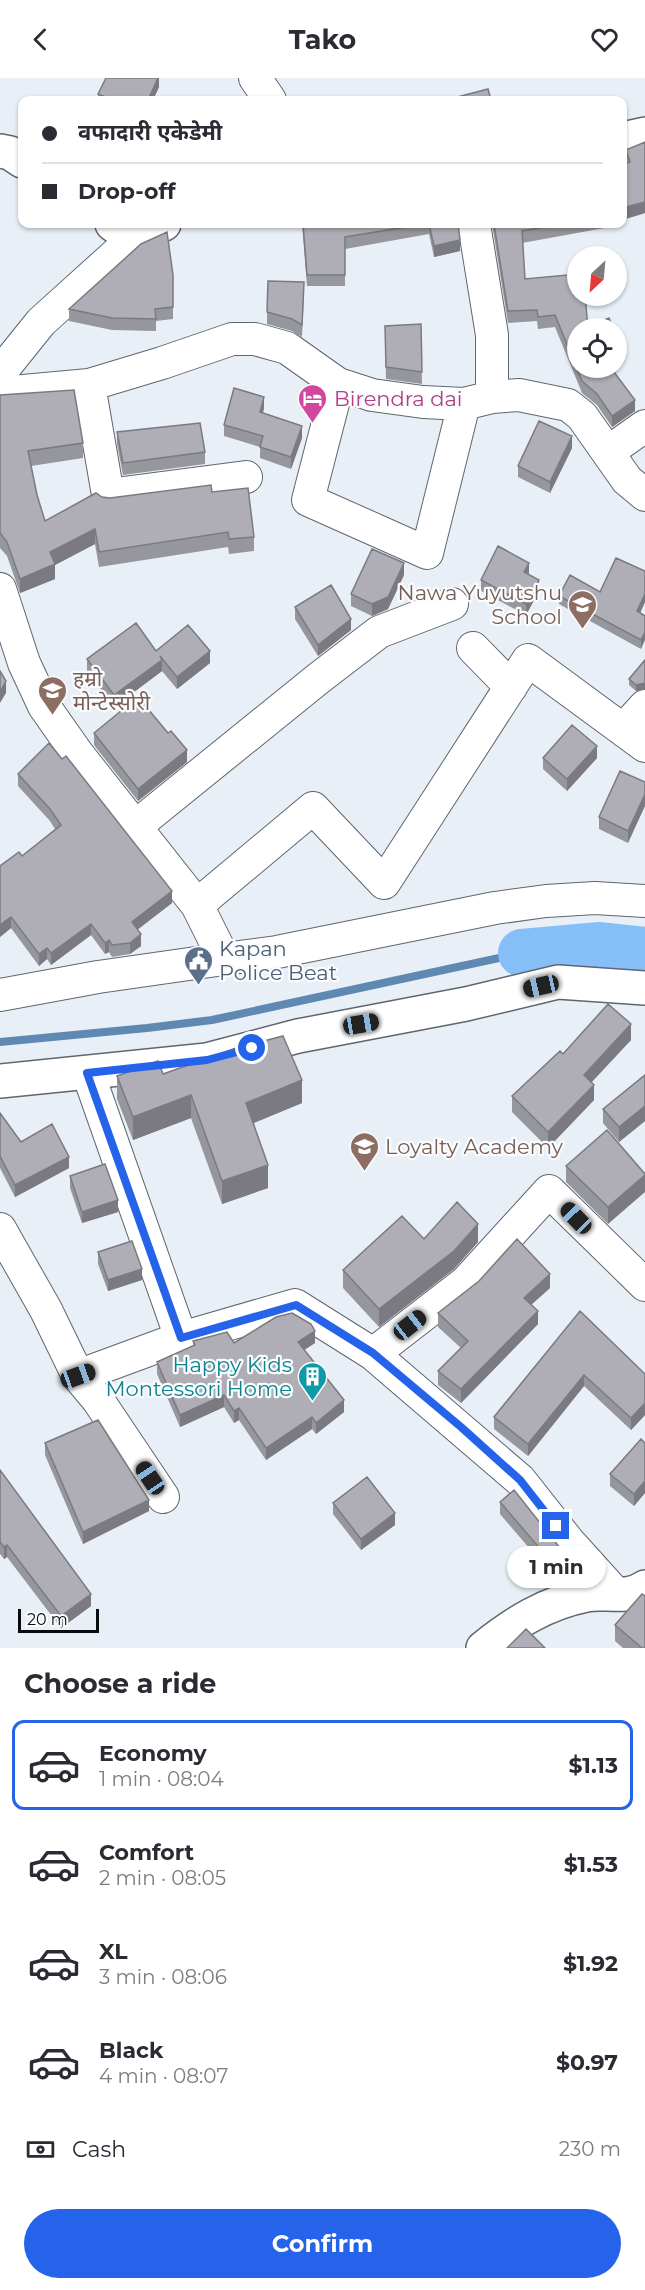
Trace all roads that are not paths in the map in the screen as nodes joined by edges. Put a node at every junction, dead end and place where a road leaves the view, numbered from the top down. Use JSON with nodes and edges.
{"nodes":[{"id":1,"x":255,"y":78,"type":"edge"},
{"id":2,"x":267,"y":96,"type":"edge"},
{"id":3,"x":645,"y":134,"type":"edge"},
{"id":4,"x":627,"y":138,"type":"edge"},
{"id":5,"x":0,"y":151,"type":"edge"},
{"id":6,"x":18,"y":158,"type":"edge"},
{"id":7,"x":140,"y":228,"type":"edge"},
{"id":8,"x":475,"y":228,"type":"edge"},
{"id":9,"x":122,"y":231,"type":"edge"},
{"id":10,"x":0,"y":373,"type":"edge"},
{"id":11,"x":338,"y":384,"type":"junction"},
{"id":12,"x":89,"y":385,"type":"junction"},
{"id":13,"x":0,"y":393,"type":"edge"},
{"id":14,"x":478,"y":400,"type":"junction"},
{"id":15,"x":645,"y":426,"type":"edge"},
{"id":16,"x":608,"y":452,"type":"junction"},
{"id":17,"x":246,"y":477,"type":"dead end"},
{"id":18,"x":645,"y":495,"type":"edge"},
{"id":19,"x":0,"y":589,"type":"edge"},
{"id":20,"x":452,"y":604,"type":"dead end"},
{"id":21,"x":4,"y":624,"type":"edge"},
{"id":22,"x":473,"y":648,"type":"dead end"},
{"id":23,"x":511,"y":687,"type":"junction"},
{"id":24,"x":645,"y":706,"type":"edge"},
{"id":25,"x":634,"y":737,"type":"edge"},
{"id":26,"x":136,"y":826,"type":"junction"},
{"id":27,"x":645,"y":901,"type":"edge"},
{"id":28,"x":197,"y":905,"type":"junction"},
{"id":29,"x":224,"y":959,"type":"junction"},
{"id":30,"x":645,"y":988,"type":"edge"},
{"id":31,"x":0,"y":995,"type":"edge"},
{"id":32,"x":87,"y":1073,"type":"junction"},
{"id":33,"x":0,"y":1081,"type":"edge"},
{"id":34,"x":0,"y":1229,"type":"edge"},
{"id":35,"x":645,"y":1285,"type":"edge"},
{"id":36,"x":181,"y":1338,"type":"junction"},
{"id":37,"x":373,"y":1353,"type":"junction"},
{"id":38,"x":78,"y":1376,"type":"junction"},
{"id":39,"x":163,"y":1497,"type":"dead end"},
{"id":40,"x":631,"y":1591,"type":"edge"},
{"id":41,"x":483,"y":1648,"type":"edge"}],
"edges":[{"from":1,"to":2,"type":"street"},
{"from":3,"to":4,"type":"street"},
{"from":5,"to":6,"type":"street"},
{"from":7,"to":9,"type":"street"},
{"from":8,"to":14,"type":"street"},
{"from":9,"to":10,"type":"street"},
{"from":11,"to":12,"type":"street"},
{"from":11,"to":14,"type":"street"},
{"from":11,"to":14,"type":"street"},
{"from":12,"to":13,"type":"street"},
{"from":12,"to":17,"type":"street"},
{"from":14,"to":16,"type":"street"},
{"from":15,"to":16,"type":"street"},
{"from":16,"to":18,"type":"street"},
{"from":19,"to":21,"type":"street"},
{"from":20,"to":26,"type":"street"},
{"from":21,"to":26,"type":"street"},
{"from":22,"to":23,"type":"street"},
{"from":23,"to":25,"type":"street"},
{"from":23,"to":28,"type":"street"},
{"from":24,"to":25,"type":"street"},
{"from":26,"to":28,"type":"street"},
{"from":27,"to":29,"type":"street"},
{"from":28,"to":29,"type":"street"},
{"from":29,"to":31,"type":"street"},
{"from":30,"to":32,"type":"street"},
{"from":32,"to":33,"type":"street"},
{"from":32,"to":36,"type":"street"},
{"from":34,"to":38,"type":"street"},
{"from":35,"to":37,"type":"street"},
{"from":36,"to":37,"type":"street"},
{"from":36,"to":38,"type":"street"},
{"from":37,"to":40,"type":"street"},
{"from":38,"to":39,"type":"street"},
{"from":40,"to":41,"type":"street"}]}
